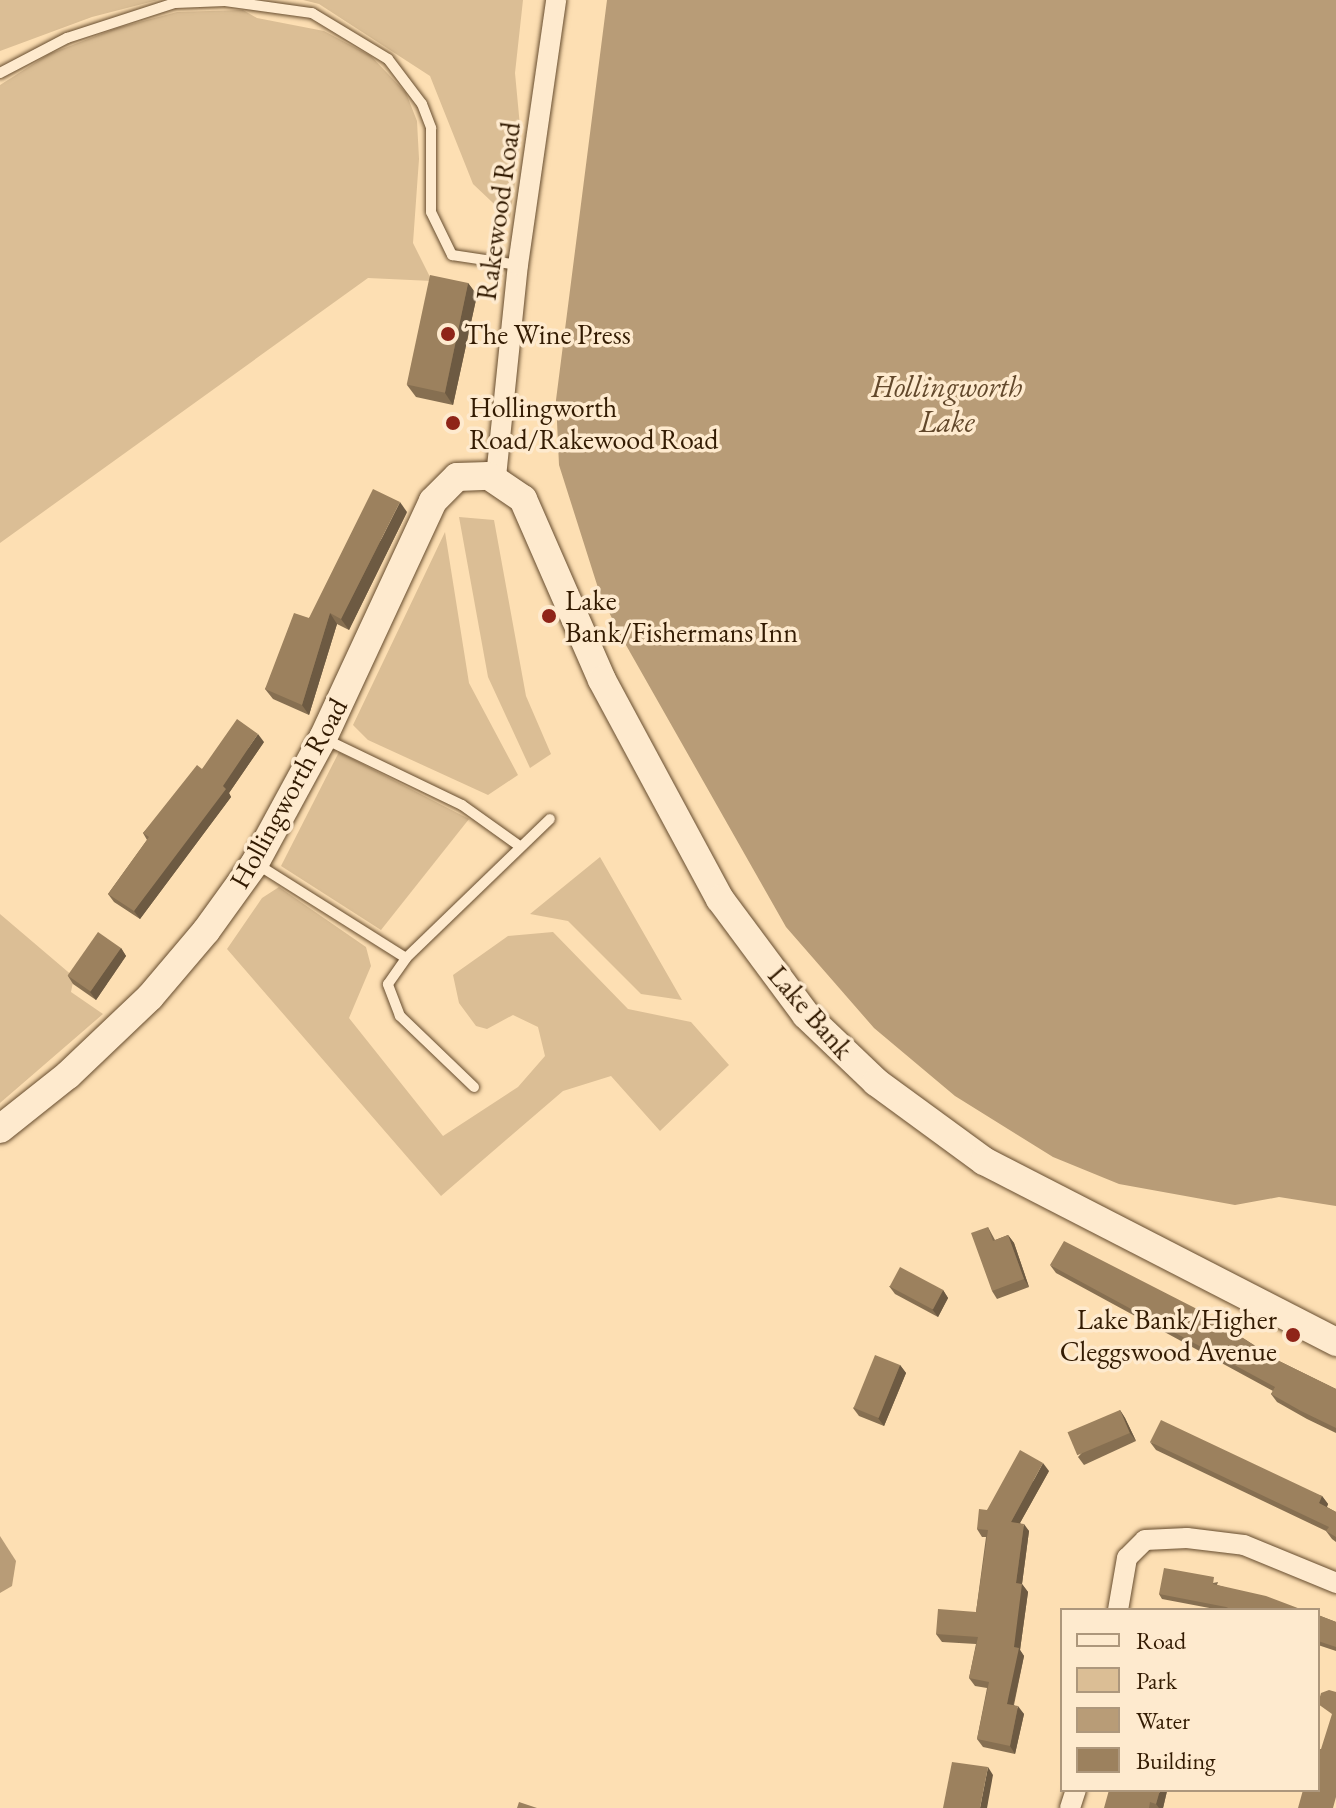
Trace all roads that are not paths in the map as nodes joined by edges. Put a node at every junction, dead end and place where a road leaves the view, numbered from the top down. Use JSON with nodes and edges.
{"nodes":[{"id":1,"x":556,"y":0,"type":"edge"},
{"id":2,"x":0,"y":73,"type":"edge"},
{"id":3,"x":518,"y":265,"type":"junction"},
{"id":4,"x":496,"y":477,"type":"junction"},
{"id":5,"x":323,"y":738,"type":"junction"},
{"id":6,"x":550,"y":819,"type":"dead end"},
{"id":7,"x":518,"y":845,"type":"junction"},
{"id":8,"x":255,"y":863,"type":"junction"},
{"id":9,"x":406,"y":958,"type":"junction"},
{"id":10,"x":474,"y":1087,"type":"dead end"},
{"id":11,"x":0,"y":1129,"type":"edge"},
{"id":12,"x":1336,"y":1342,"type":"edge"},
{"id":13,"x":1336,"y":1583,"type":"edge"},
{"id":14,"x":1118,"y":1608,"type":"edge"}],
"edges":[{"from":1,"to":3,"type":"street","name":"Rakewood Road"},
{"from":2,"to":3,"type":"lane"},
{"from":3,"to":4,"type":"street","name":"Rakewood Road"},
{"from":4,"to":5,"type":"main road","name":"Hollingworth Road"},
{"from":4,"to":12,"type":"main road","name":"Lake Bank"},
{"from":5,"to":7,"type":"lane"},
{"from":5,"to":8,"type":"main road","name":"Hollingworth Road"},
{"from":6,"to":7,"type":"lane"},
{"from":7,"to":9,"type":"lane"},
{"from":8,"to":9,"type":"lane"},
{"from":8,"to":11,"type":"main road","name":"Hollingworth Road"},
{"from":9,"to":10,"type":"lane"},
{"from":13,"to":14,"type":"street"}]}
